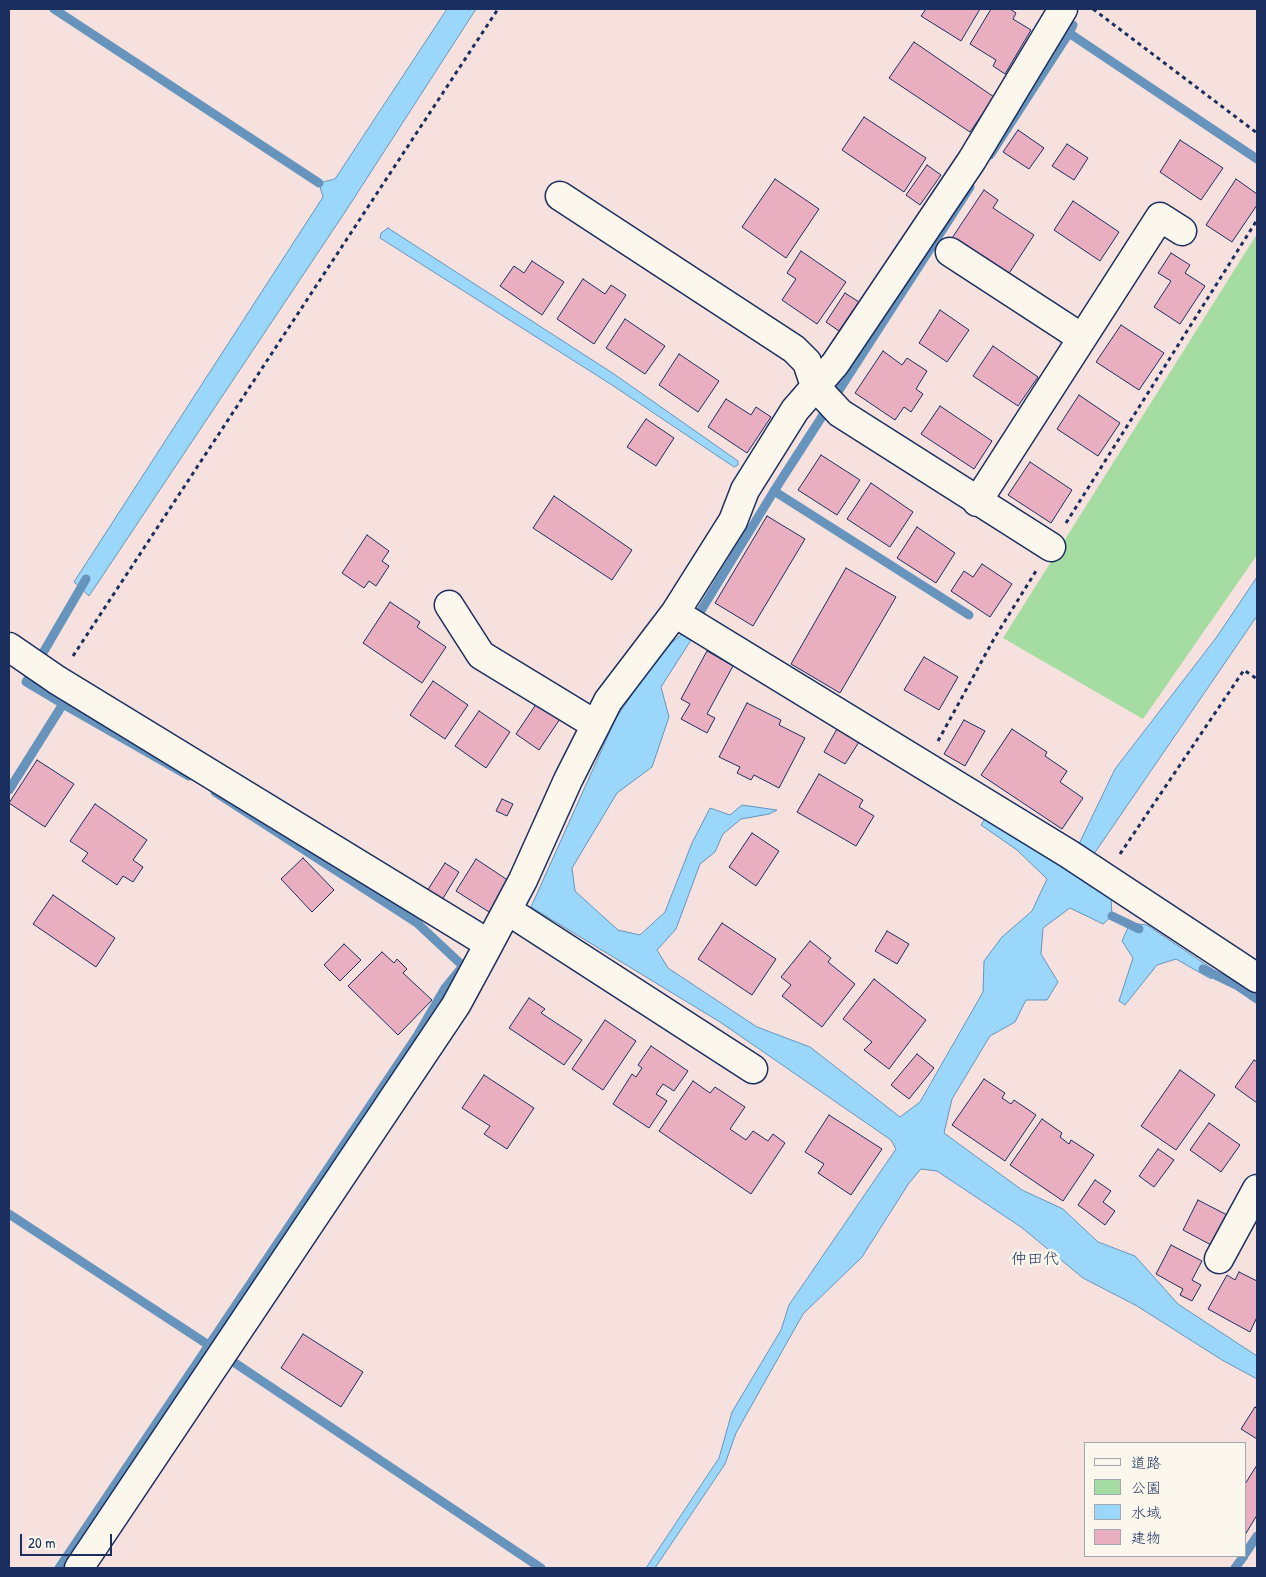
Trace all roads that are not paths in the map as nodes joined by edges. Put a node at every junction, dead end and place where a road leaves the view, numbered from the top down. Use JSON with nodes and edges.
{"nodes":[{"id":1,"x":1063,"y":9,"type":"edge"},
{"id":2,"x":560,"y":196,"type":"dead end"},
{"id":3,"x":1182,"y":231,"type":"dead end"},
{"id":4,"x":950,"y":252,"type":"dead end"},
{"id":5,"x":1082,"y":338,"type":"junction"},
{"id":6,"x":815,"y":386,"type":"junction"},
{"id":7,"x":977,"y":502,"type":"junction"},
{"id":8,"x":1051,"y":548,"type":"road end"},
{"id":9,"x":449,"y":606,"type":"dead end"},
{"id":10,"x":675,"y":612,"type":"junction"},
{"id":11,"x":9,"y":648,"type":"edge"},
{"id":12,"x":596,"y":725,"type":"junction"},
{"id":13,"x":507,"y":910,"type":"junction"},
{"id":14,"x":489,"y":944,"type":"junction"},
{"id":15,"x":1257,"y":978,"type":"edge"},
{"id":16,"x":753,"y":1069,"type":"dead end"},
{"id":17,"x":1257,"y":1189,"type":"edge"},
{"id":18,"x":1219,"y":1259,"type":"dead end"},
{"id":19,"x":79,"y":1568,"type":"edge"}],
"edges":[{"from":1,"to":6,"type":"street"},
{"from":2,"to":6,"type":"street"},
{"from":3,"to":5,"type":"street"},
{"from":4,"to":5,"type":"street"},
{"from":5,"to":7,"type":"street"},
{"from":6,"to":7,"type":"street"},
{"from":6,"to":10,"type":"street"},
{"from":7,"to":8,"type":"street"},
{"from":9,"to":12,"type":"street"},
{"from":10,"to":12,"type":"street"},
{"from":10,"to":15,"type":"street"},
{"from":11,"to":14,"type":"street"},
{"from":12,"to":13,"type":"street"},
{"from":13,"to":14,"type":"street"},
{"from":13,"to":16,"type":"street"},
{"from":14,"to":19,"type":"street"},
{"from":17,"to":18,"type":"street"}]}
